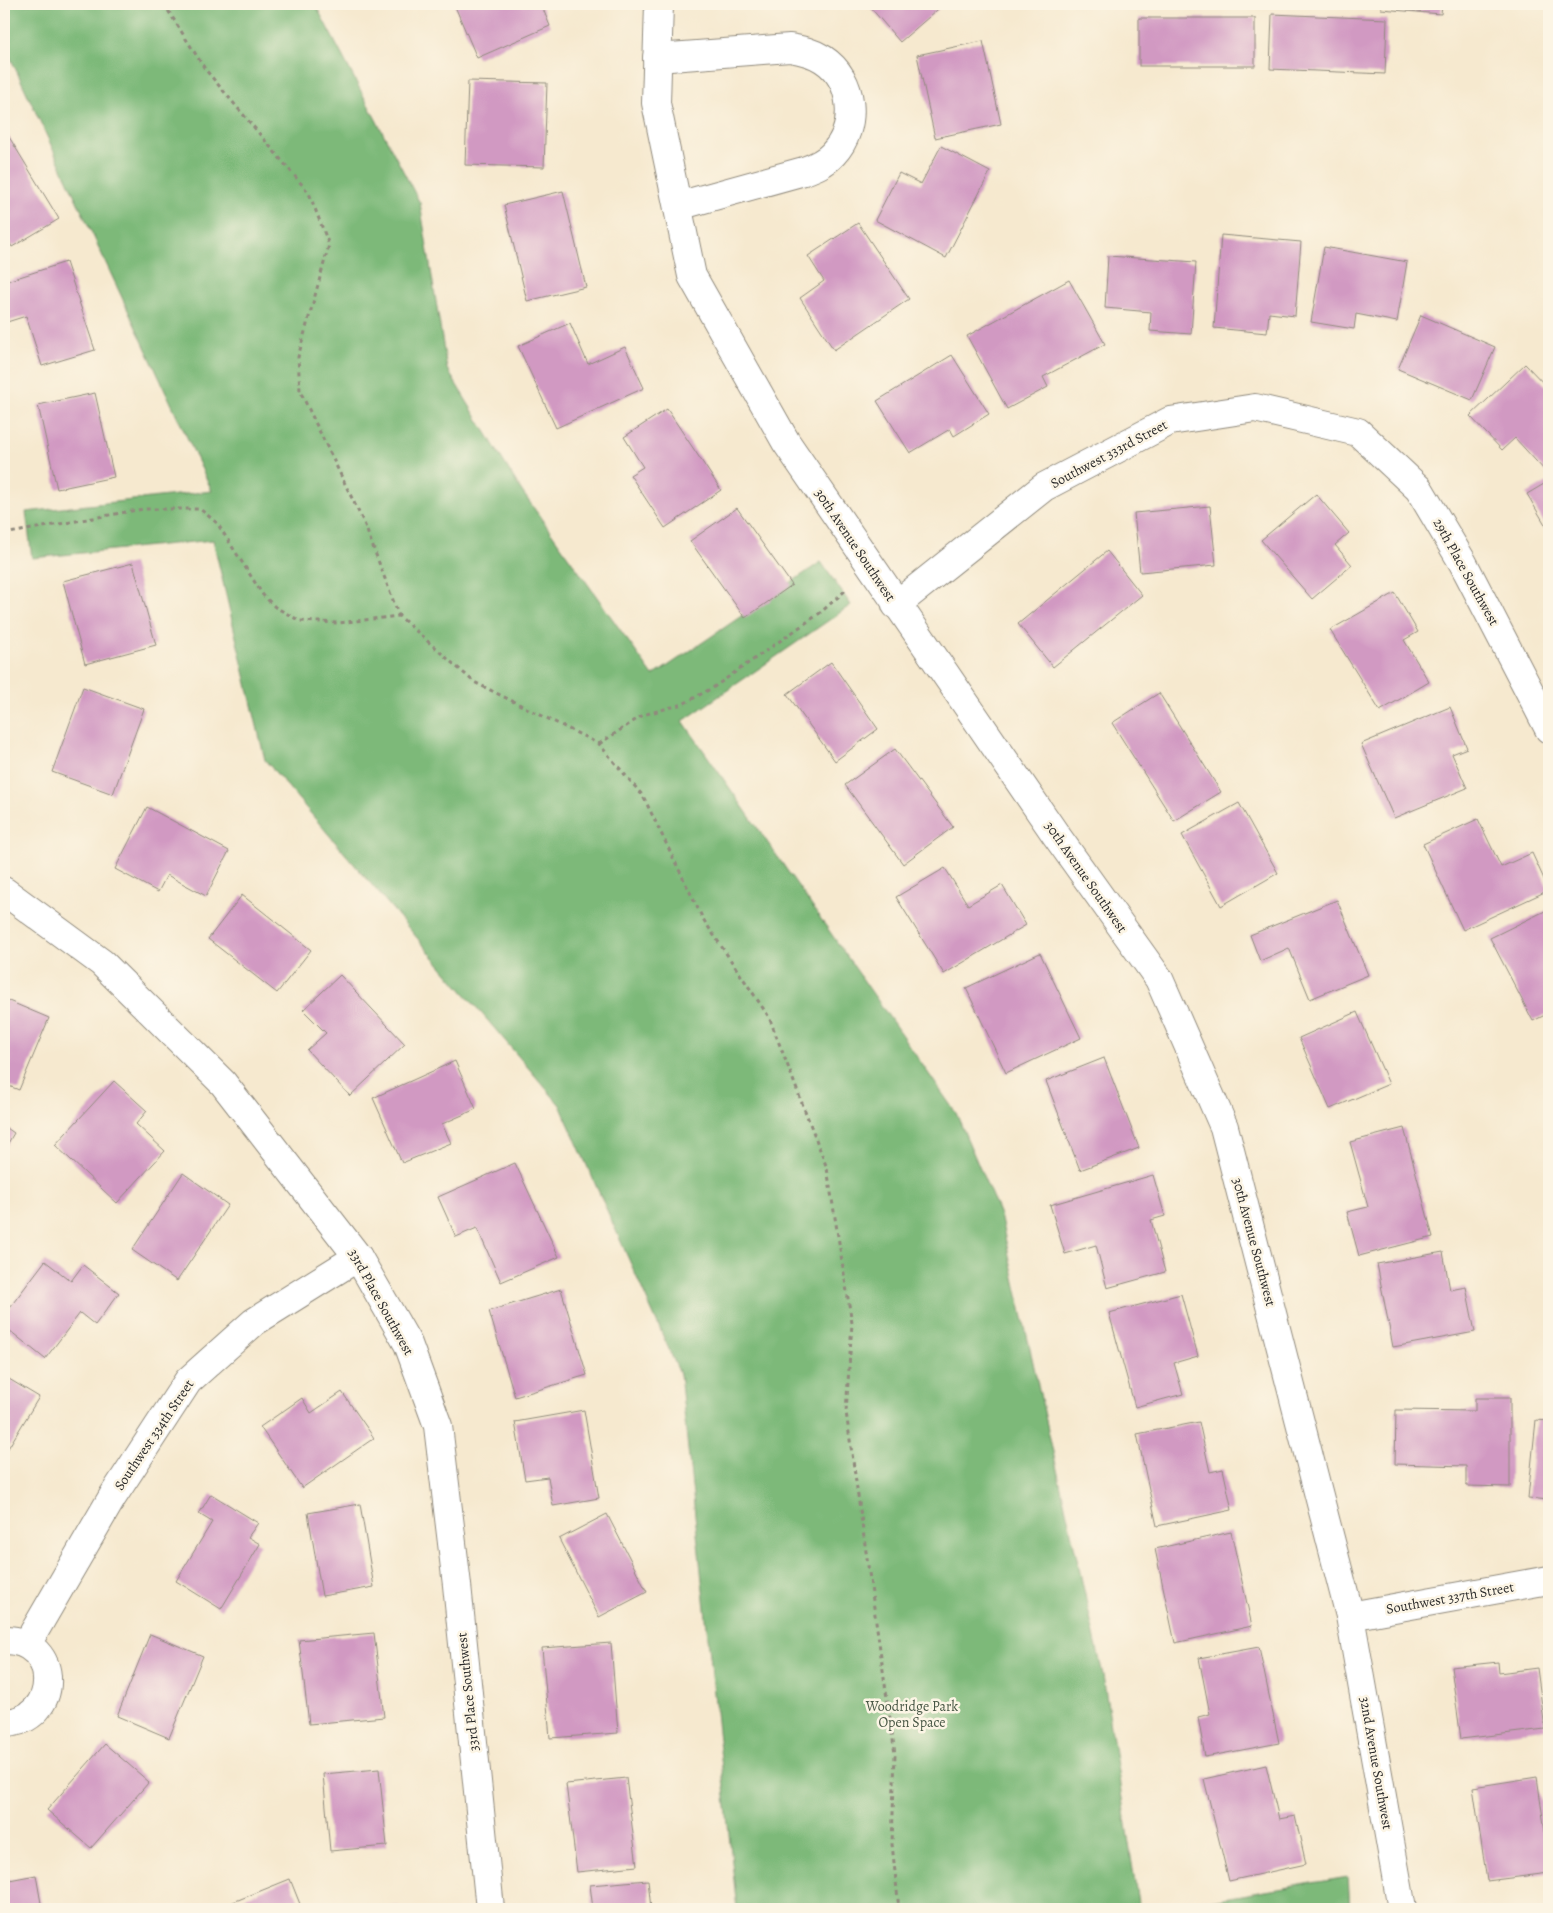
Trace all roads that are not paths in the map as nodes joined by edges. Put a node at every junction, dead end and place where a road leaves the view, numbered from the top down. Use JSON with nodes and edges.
{"nodes":[{"id":1,"x":659,"y":4,"type":"edge"},
{"id":2,"x":657,"y":58,"type":"junction"},
{"id":3,"x":678,"y":206,"type":"junction"},
{"id":4,"x":1358,"y":432,"type":"joint"},
{"id":5,"x":896,"y":605,"type":"junction"},
{"id":6,"x":1549,"y":729,"type":"edge"},
{"id":7,"x":4,"y":891,"type":"edge"},
{"id":8,"x":358,"y":1257,"type":"junction"},
{"id":9,"x":1549,"y":1580,"type":"edge"},
{"id":10,"x":1350,"y":1616,"type":"junction"},
{"id":11,"x":15,"y":1642,"type":"edge"},
{"id":12,"x":4,"y":1723,"type":"edge"},
{"id":13,"x":490,"y":1909,"type":"edge"},
{"id":14,"x":1402,"y":1909,"type":"edge"}],
"edges":[{"from":1,"to":2,"type":"street","name":"30th Avenue Southwest"},
{"from":2,"to":3,"type":"street","name":"30th Avenue Southwest"},
{"from":2,"to":3,"type":"street"},
{"from":3,"to":5,"type":"street","name":"30th Avenue Southwest"},
{"from":4,"to":5,"type":"street","name":"Southwest 333rd Street"},
{"from":4,"to":6,"type":"street","name":"29th Place Southwest"},
{"from":5,"to":10,"type":"street","name":"30th Avenue Southwest"},
{"from":7,"to":8,"type":"street","name":"33rd Place Southwest"},
{"from":8,"to":11,"type":"street","name":"Southwest 334th Street"},
{"from":8,"to":13,"type":"street","name":"33rd Place Southwest"},
{"from":9,"to":10,"type":"street","name":"Southwest 337th Street"},
{"from":10,"to":14,"type":"street","name":"32nd Avenue Southwest"},
{"from":11,"to":12,"type":"street","name":"Southwest 334th Street"}]}
